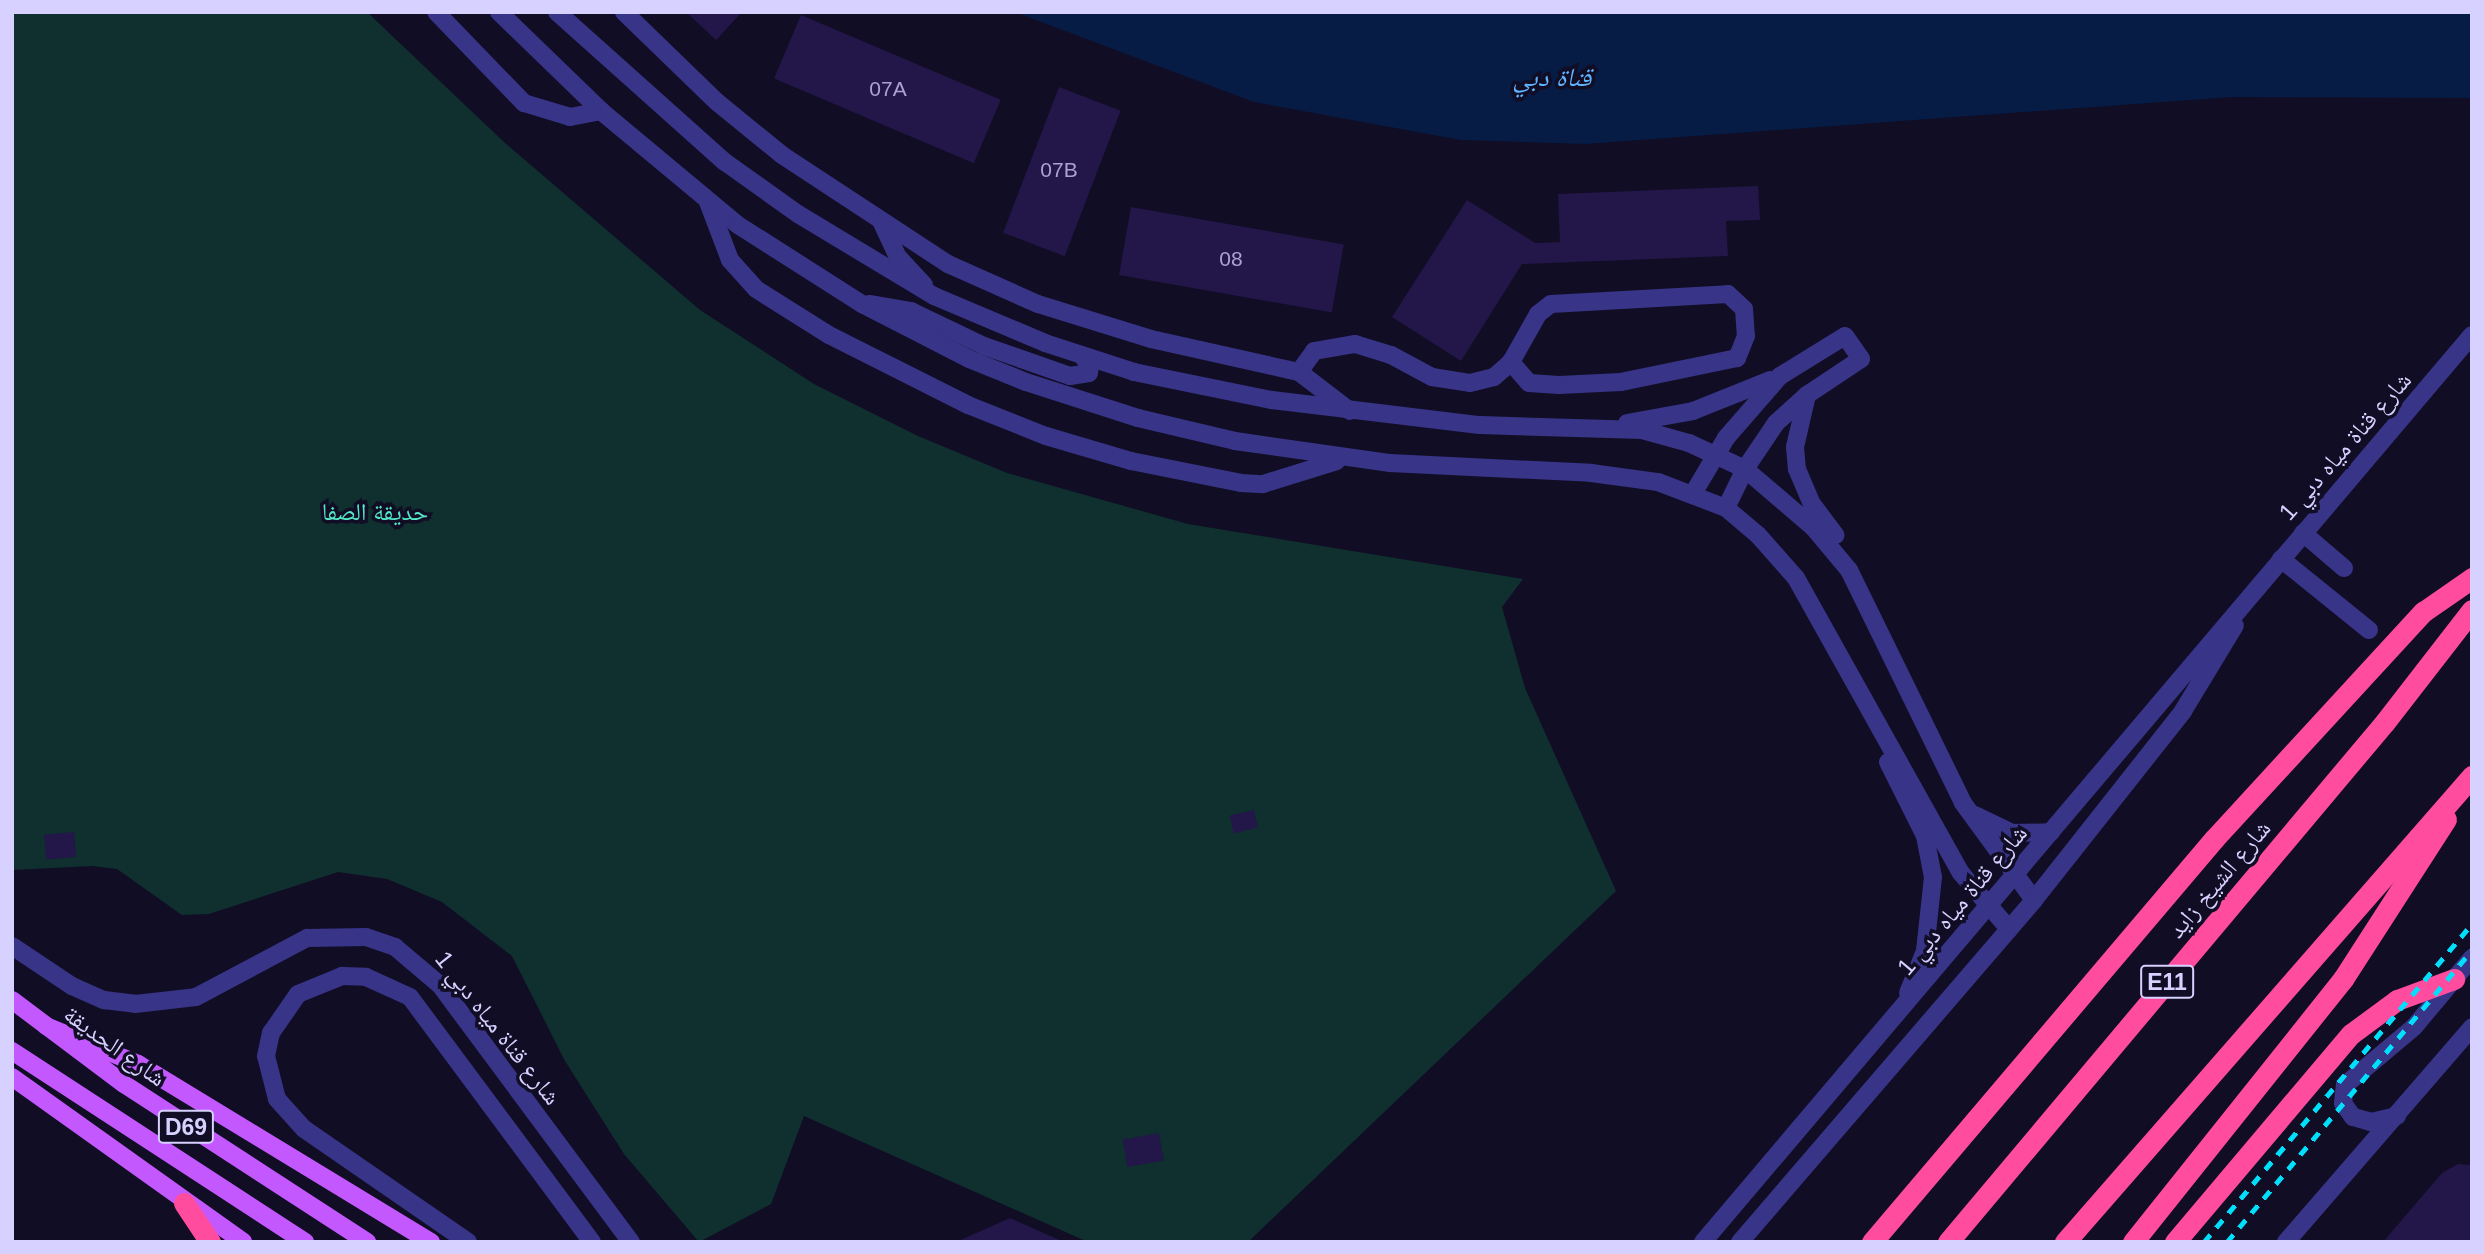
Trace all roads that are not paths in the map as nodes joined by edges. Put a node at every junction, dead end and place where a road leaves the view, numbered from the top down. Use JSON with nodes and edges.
{"nodes":[{"id":1,"x":436,"y":12,"type":"edge"},
{"id":2,"x":499,"y":12,"type":"edge"},
{"id":3,"x":557,"y":12,"type":"edge"},
{"id":4,"x":624,"y":12,"type":"edge"},
{"id":5,"x":601,"y":111,"type":"junction"},
{"id":6,"x":708,"y":202,"type":"junction"},
{"id":7,"x":882,"y":223,"type":"junction"},
{"id":8,"x":934,"y":296,"type":"junction"},
{"id":9,"x":862,"y":304,"type":"junction"},
{"id":10,"x":2472,"y":335,"type":"edge"},
{"id":11,"x":1084,"y":358,"type":"junction"},
{"id":12,"x":1511,"y":362,"type":"junction"},
{"id":13,"x":1299,"y":372,"type":"junction"},
{"id":14,"x":1780,"y":376,"type":"junction"},
{"id":15,"x":1807,"y":395,"type":"junction"},
{"id":16,"x":1350,"y":411,"type":"junction"},
{"id":17,"x":1588,"y":427,"type":"junction"},
{"id":18,"x":1714,"y":454,"type":"junction"},
{"id":19,"x":1359,"y":460,"type":"junction"},
{"id":20,"x":1745,"y":469,"type":"junction"},
{"id":21,"x":1694,"y":492,"type":"junction"},
{"id":22,"x":1726,"y":508,"type":"junction"},
{"id":23,"x":2303,"y":533,"type":"junction"},
{"id":24,"x":2281,"y":559,"type":"junction"},
{"id":25,"x":2344,"y":568,"type":"dead end"},
{"id":26,"x":1849,"y":570,"type":"junction"},
{"id":27,"x":2472,"y":578,"type":"edge"},
{"id":28,"x":2256,"y":589,"type":"junction"},
{"id":29,"x":2472,"y":610,"type":"edge"},
{"id":30,"x":2369,"y":630,"type":"dead end"},
{"id":31,"x":1876,"y":716,"type":"junction"},
{"id":32,"x":2470,"y":778,"type":"edge"},
{"id":33,"x":1963,"y":803,"type":"junction"},
{"id":34,"x":2051,"y":832,"type":"junction"},
{"id":35,"x":2014,"y":877,"type":"junction"},
{"id":36,"x":2034,"y":901,"type":"junction"},
{"id":37,"x":1988,"y":906,"type":"junction"},
{"id":38,"x":2009,"y":929,"type":"junction"},
{"id":39,"x":12,"y":946,"type":"edge"},
{"id":40,"x":2472,"y":958,"type":"edge"},
{"id":41,"x":2454,"y":979,"type":"junction"},
{"id":42,"x":12,"y":1000,"type":"edge"},
{"id":43,"x":1899,"y":1013,"type":"junction"},
{"id":44,"x":46,"y":1026,"type":"junction"},
{"id":45,"x":2472,"y":1027,"type":"edge"},
{"id":46,"x":12,"y":1051,"type":"edge"},
{"id":47,"x":12,"y":1077,"type":"edge"},
{"id":48,"x":2396,"y":1116,"type":"junction"},
{"id":49,"x":1912,"y":1194,"type":"junction"},
{"id":50,"x":184,"y":1203,"type":"junction"},
{"id":51,"x":209,"y":1242,"type":"edge"},
{"id":52,"x":243,"y":1242,"type":"edge"},
{"id":53,"x":305,"y":1242,"type":"edge"},
{"id":54,"x":368,"y":1242,"type":"edge"},
{"id":55,"x":430,"y":1242,"type":"edge"},
{"id":56,"x":468,"y":1242,"type":"edge"},
{"id":57,"x":592,"y":1242,"type":"edge"},
{"id":58,"x":631,"y":1242,"type":"edge"},
{"id":59,"x":1703,"y":1242,"type":"edge"},
{"id":60,"x":1740,"y":1242,"type":"edge"},
{"id":61,"x":1856,"y":1242,"type":"edge"},
{"id":62,"x":1872,"y":1242,"type":"edge"},
{"id":63,"x":1948,"y":1242,"type":"edge"},
{"id":64,"x":2065,"y":1242,"type":"edge"},
{"id":65,"x":2133,"y":1242,"type":"edge"},
{"id":66,"x":2175,"y":1242,"type":"edge"},
{"id":67,"x":2286,"y":1242,"type":"edge"}],
"edges":[{"from":1,"to":5,"type":"street"},
{"from":2,"to":5,"type":"street"},
{"from":3,"to":8,"type":"street"},
{"from":4,"to":7,"type":"street"},
{"from":5,"to":6,"type":"street"},
{"from":6,"to":9,"type":"street"},
{"from":6,"to":19,"type":"street"},
{"from":7,"to":8,"type":"street"},
{"from":7,"to":13,"type":"street"},
{"from":8,"to":11,"type":"street"},
{"from":9,"to":11,"type":"street"},
{"from":9,"to":19,"type":"street"},
{"from":10,"to":23,"type":"street","name":"شارع قناة مياه دبي 1"},
{"from":11,"to":16,"type":"street"},
{"from":12,"to":12,"type":"street"},
{"from":12,"to":13,"type":"street"},
{"from":13,"to":16,"type":"street"},
{"from":14,"to":15,"type":"street"},
{"from":14,"to":17,"type":"street"},
{"from":14,"to":18,"type":"street"},
{"from":15,"to":20,"type":"street"},
{"from":15,"to":26,"type":"street"},
{"from":16,"to":17,"type":"street"},
{"from":17,"to":18,"type":"street"},
{"from":18,"to":20,"type":"street"},
{"from":18,"to":21,"type":"street"},
{"from":19,"to":21,"type":"street"},
{"from":20,"to":22,"type":"street"},
{"from":20,"to":26,"type":"street"},
{"from":21,"to":22,"type":"street"},
{"from":22,"to":31,"type":"street"},
{"from":23,"to":24,"type":"street","name":"شارع قناة مياه دبي 1"},
{"from":23,"to":25,"type":"street"},
{"from":24,"to":28,"type":"street","name":"شارع قناة مياه دبي 1"},
{"from":24,"to":30,"type":"street"},
{"from":26,"to":33,"type":"street"},
{"from":27,"to":49,"type":"highway"},
{"from":28,"to":34,"type":"street","name":"شارع قناة مياه دبي 1"},
{"from":28,"to":36,"type":"street","name":"شارع قناة مياه دبي 1"},
{"from":29,"to":63,"type":"highway","name":"شارع الشيخ زايد","number":"E11"},
{"from":31,"to":37,"type":"street"},
{"from":31,"to":43,"type":"street"},
{"from":32,"to":64,"type":"highway"},
{"from":32,"to":65,"type":"highway"},
{"from":33,"to":34,"type":"street"},
{"from":33,"to":35,"type":"street"},
{"from":34,"to":35,"type":"street","name":"شارع قناة مياه دبي 1"},
{"from":35,"to":36,"type":"street"},
{"from":35,"to":37,"type":"street","name":"شارع قناة مياه دبي 1"},
{"from":36,"to":38,"type":"street","name":"شارع قناة مياه دبي 1"},
{"from":37,"to":38,"type":"street"},
{"from":37,"to":43,"type":"street","name":"شارع قناة مياه دبي 1"},
{"from":38,"to":60,"type":"street","name":"شارع قناة مياه دبي 1"},
{"from":39,"to":58,"type":"street","name":"شارع قناة مياه دبي 1"},
{"from":40,"to":41,"type":"street"},
{"from":41,"to":48,"type":"street"},
{"from":41,"to":66,"type":"highway"},
{"from":42,"to":44,"type":"main road","name":"شارع الحديقة","number":"D69"},
{"from":43,"to":59,"type":"street","name":"شارع قناة مياه دبي 1"},
{"from":44,"to":54,"type":"main road","name":"شارع الحديقة","number":"D69"},
{"from":44,"to":55,"type":"main road"},
{"from":45,"to":48,"type":"street"},
{"from":46,"to":53,"type":"main road","number":"D69"},
{"from":47,"to":50,"type":"main road"},
{"from":48,"to":67,"type":"street"},
{"from":49,"to":61,"type":"highway"},
{"from":49,"to":62,"type":"highway"},
{"from":50,"to":51,"type":"highway"},
{"from":50,"to":52,"type":"main road"},
{"from":56,"to":57,"type":"street","name":"شارع قناة مياه دبي 1"}]}
